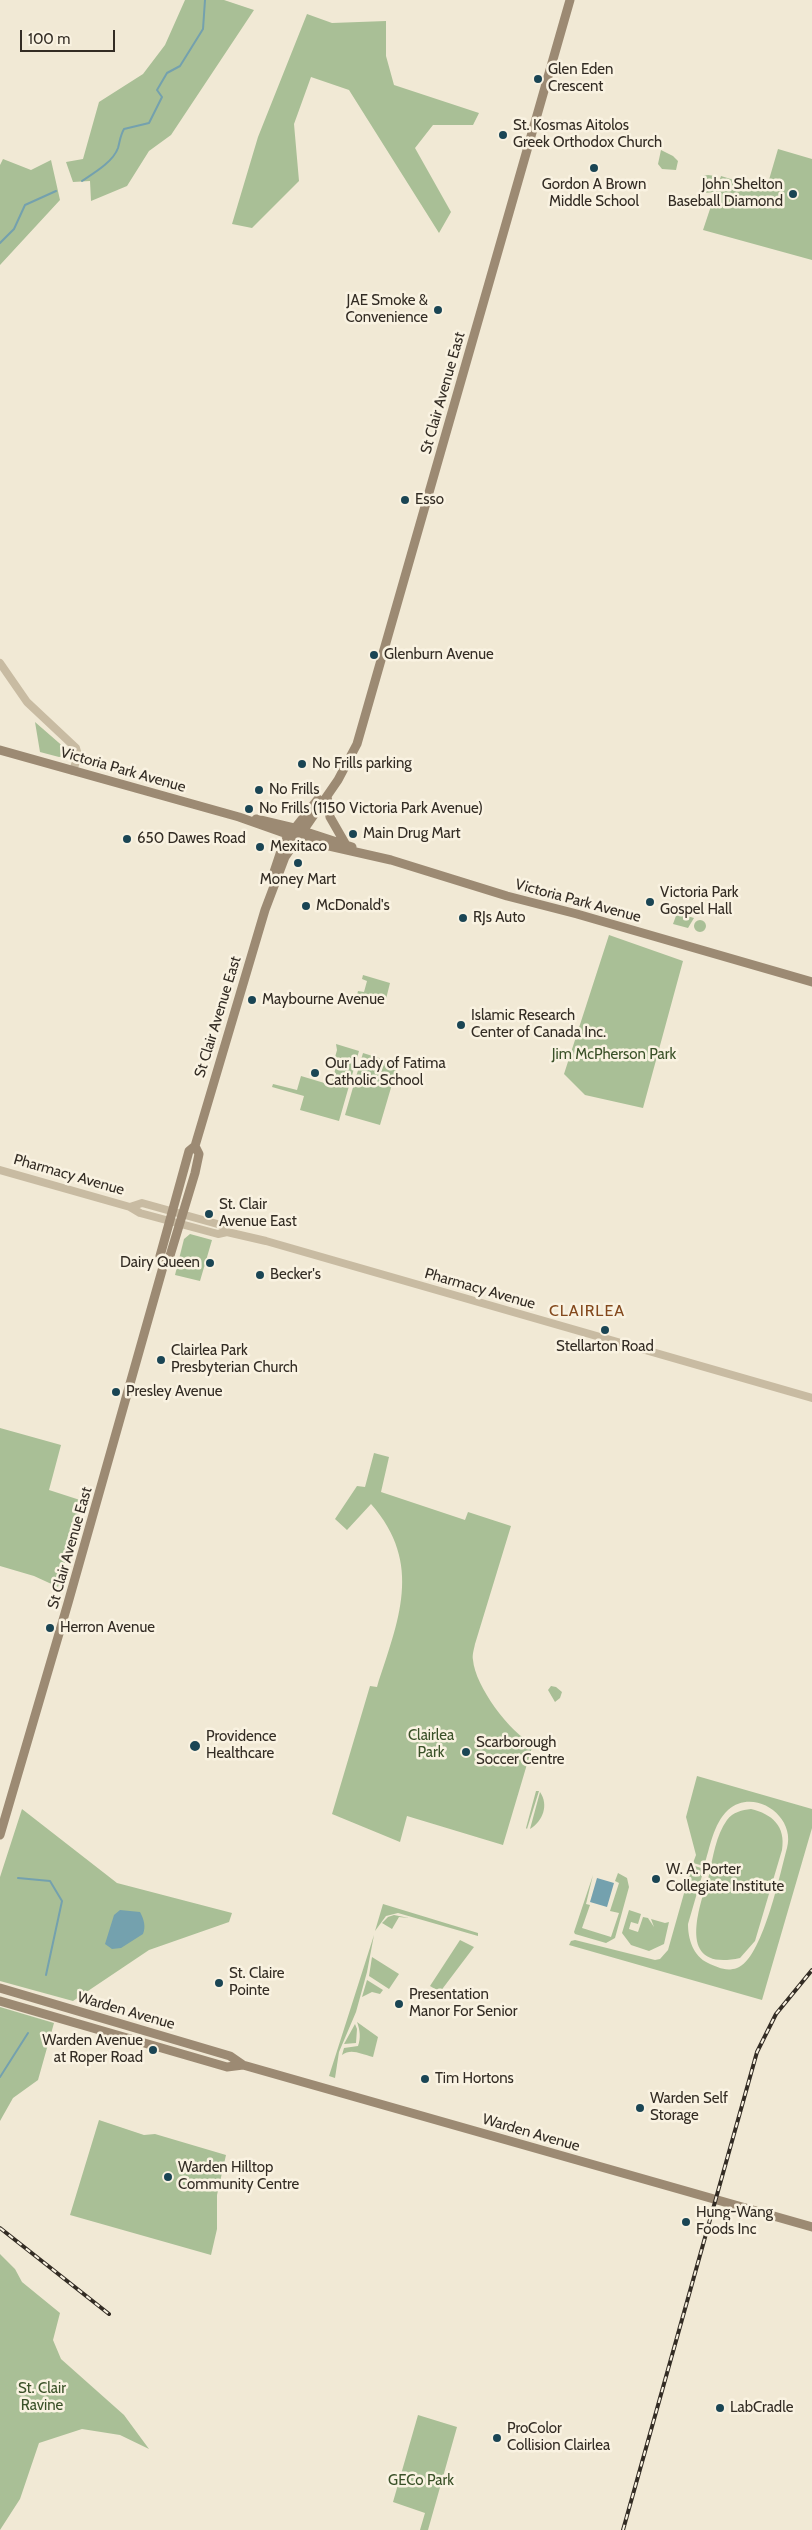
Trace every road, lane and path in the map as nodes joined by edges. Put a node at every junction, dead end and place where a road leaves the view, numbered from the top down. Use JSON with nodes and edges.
{"nodes":[{"id":1,"x":570,"y":0,"type":"edge"},
{"id":2,"x":0,"y":663,"type":"edge"},
{"id":3,"x":0,"y":750,"type":"edge"},
{"id":4,"x":73,"y":771,"type":"junction"},
{"id":5,"x":329,"y":792,"type":"junction"},
{"id":6,"x":295,"y":833,"type":"junction"},
{"id":7,"x":346,"y":845,"type":"junction"},
{"id":8,"x":366,"y":854,"type":"junction"},
{"id":9,"x":812,"y":982,"type":"edge"},
{"id":10,"x":195,"y":1146,"type":"junction"},
{"id":11,"x":0,"y":1170,"type":"edge"},
{"id":12,"x":130,"y":1207,"type":"junction"},
{"id":13,"x":173,"y":1211,"type":"junction"},
{"id":14,"x":183,"y":1214,"type":"junction"},
{"id":15,"x":170,"y":1221,"type":"junction"},
{"id":16,"x":180,"y":1223,"type":"junction"},
{"id":17,"x":228,"y":1232,"type":"junction"},
{"id":18,"x":163,"y":1266,"type":"junction"},
{"id":19,"x":812,"y":1398,"type":"edge"},
{"id":20,"x":0,"y":1835,"type":"edge"},
{"id":21,"x":0,"y":1988,"type":"edge"},
{"id":22,"x":0,"y":2001,"type":"edge"},
{"id":23,"x":243,"y":2065,"type":"junction"},
{"id":24,"x":812,"y":2227,"type":"edge"}],
"edges":[{"from":1,"to":5,"type":"main road","name":"St Clair Avenue East"},
{"from":2,"to":4,"type":"street"},
{"from":3,"to":4,"type":"main road","name":"Victoria Park Avenue"},
{"from":4,"to":6,"type":"main road","name":"Victoria Park Avenue"},
{"from":5,"to":6,"type":"main road","name":"St Clair Avenue East"},
{"from":5,"to":7,"type":"main road"},
{"from":6,"to":7,"type":"main road","name":"Victoria Park Avenue"},
{"from":6,"to":8,"type":"main road","name":"Victoria Park Avenue"},
{"from":6,"to":10,"type":"main road","name":"St Clair Avenue East"},
{"from":7,"to":8,"type":"main road","name":"Victoria Park Avenue"},
{"from":8,"to":9,"type":"main road","name":"Victoria Park Avenue"},
{"from":10,"to":13,"type":"main road","name":"St Clair Avenue East"},
{"from":10,"to":14,"type":"main road","name":"St Clair Avenue East"},
{"from":11,"to":12,"type":"street","name":"Pharmacy Avenue"},
{"from":12,"to":13,"type":"street","name":"Pharmacy Avenue"},
{"from":12,"to":15,"type":"street","name":"Pharmacy Avenue"},
{"from":13,"to":14,"type":"street","name":"Pharmacy Avenue"},
{"from":13,"to":15,"type":"main road","name":"St Clair Avenue East"},
{"from":14,"to":16,"type":"main road","name":"St Clair Avenue East"},
{"from":14,"to":17,"type":"street","name":"Pharmacy Avenue"},
{"from":15,"to":16,"type":"street","name":"Pharmacy Avenue"},
{"from":15,"to":18,"type":"main road","name":"St Clair Avenue East"},
{"from":16,"to":17,"type":"street","name":"Pharmacy Avenue"},
{"from":16,"to":18,"type":"main road","name":"St Clair Avenue East"},
{"from":17,"to":19,"type":"street","name":"Pharmacy Avenue"},
{"from":18,"to":20,"type":"main road","name":"St Clair Avenue East"},
{"from":21,"to":23,"type":"main road","name":"Warden Avenue"},
{"from":22,"to":23,"type":"main road","name":"Warden Avenue"},
{"from":23,"to":24,"type":"main road","name":"Warden Avenue"}]}
